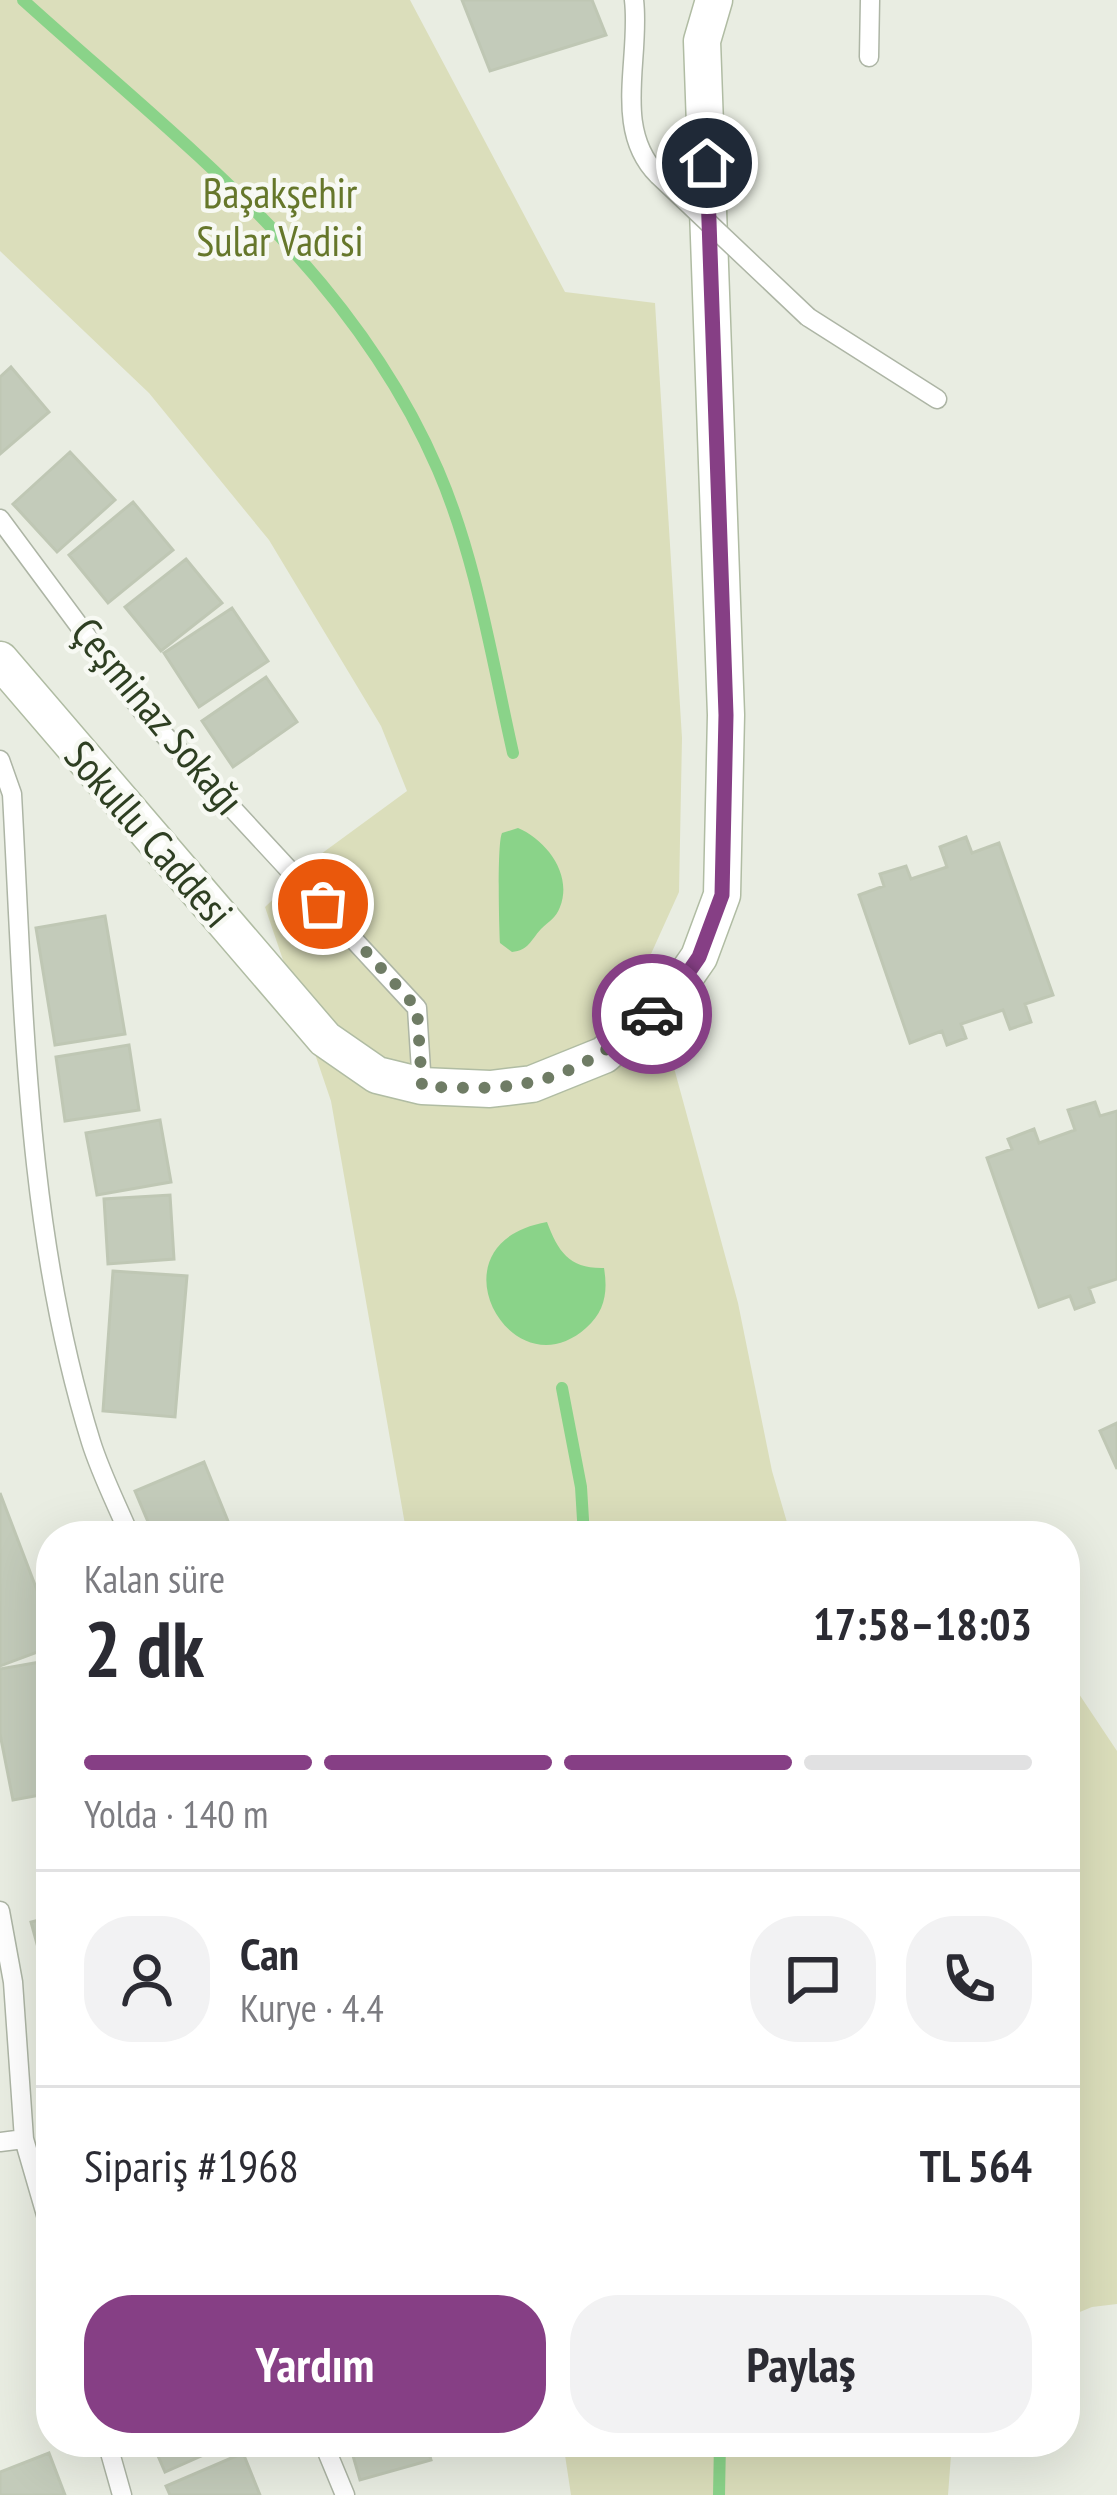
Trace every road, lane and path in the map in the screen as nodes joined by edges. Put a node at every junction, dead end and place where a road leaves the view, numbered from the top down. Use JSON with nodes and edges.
{"nodes":[{"id":1,"x":634,"y":0,"type":"edge"},
{"id":2,"x":713,"y":0,"type":"edge"},
{"id":3,"x":870,"y":0,"type":"edge"},
{"id":4,"x":869,"y":57,"type":"dead end"},
{"id":5,"x":937,"y":399,"type":"dead end"},
{"id":6,"x":0,"y":519,"type":"edge"},
{"id":7,"x":0,"y":660,"type":"edge"},
{"id":8,"x":0,"y":760,"type":"edge"},
{"id":9,"x":422,"y":1086,"type":"junction"},
{"id":10,"x":124,"y":1521,"type":"edge"},
{"id":11,"x":0,"y":1911,"type":"edge"},
{"id":12,"x":24,"y":2139,"type":"junction"},
{"id":13,"x":0,"y":2142,"type":"edge"},
{"id":14,"x":36,"y":2180,"type":"edge"},
{"id":15,"x":111,"y":2457,"type":"edge"},
{"id":16,"x":329,"y":2457,"type":"edge"},
{"id":17,"x":122,"y":2495,"type":"edge"},
{"id":18,"x":345,"y":2495,"type":"edge"}],
"edges":[{"from":1,"to":5,"type":"lane","bridge":true},
{"from":2,"to":9,"type":"street","name":"Sokullu Caddesi"},
{"from":3,"to":4,"type":"lane"},
{"from":6,"to":9,"type":"lane","name":"Çeşminaz Sokağı"},
{"from":7,"to":9,"type":"street","name":"Sokullu Caddesi"},
{"from":8,"to":10,"type":"lane"},
{"from":11,"to":12,"type":"lane"},
{"from":12,"to":13,"type":"lane"},
{"from":12,"to":14,"type":"lane"},
{"from":15,"to":17,"type":"lane"},
{"from":16,"to":18,"type":"lane"}]}
